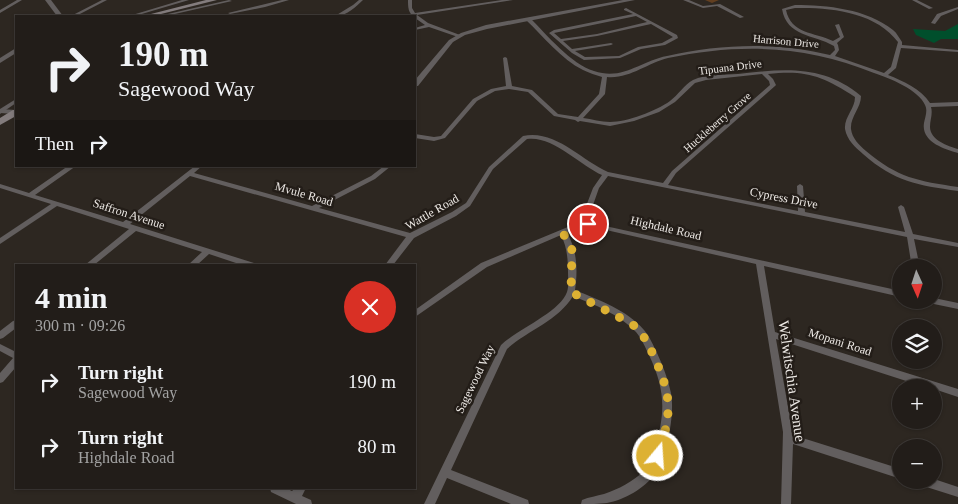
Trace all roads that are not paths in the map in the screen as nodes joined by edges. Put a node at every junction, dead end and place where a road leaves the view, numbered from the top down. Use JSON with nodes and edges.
{"nodes":[{"id":1,"x":48,"y":0,"type":"edge"},
{"id":2,"x":105,"y":0,"type":"edge"},
{"id":3,"x":187,"y":0,"type":"edge"},
{"id":4,"x":214,"y":0,"type":"edge"},
{"id":5,"x":287,"y":0,"type":"edge"},
{"id":6,"x":361,"y":0,"type":"edge"},
{"id":7,"x":410,"y":0,"type":"edge"},
{"id":8,"x":466,"y":0,"type":"edge"},
{"id":9,"x":512,"y":0,"type":"edge"},
{"id":10,"x":632,"y":0,"type":"edge"},
{"id":11,"x":685,"y":0,"type":"edge"},
{"id":12,"x":914,"y":0,"type":"edge"},
{"id":13,"x":18,"y":1,"type":"edge"},
{"id":14,"x":230,"y":1,"type":"edge"},
{"id":15,"x":472,"y":6,"type":"junction"},
{"id":16,"x":932,"y":8,"type":"dead end"},
{"id":17,"x":958,"y":8,"type":"edge"},
{"id":18,"x":1,"y":9,"type":"edge"},
{"id":19,"x":626,"y":9,"type":"dead end"},
{"id":20,"x":230,"y":13,"type":"dead end"},
{"id":21,"x":414,"y":14,"type":"joint"},
{"id":22,"x":59,"y":15,"type":"edge"},
{"id":23,"x":75,"y":15,"type":"edge"},
{"id":24,"x":134,"y":15,"type":"edge"},
{"id":25,"x":150,"y":15,"type":"edge"},
{"id":26,"x":166,"y":15,"type":"edge"},
{"id":27,"x":339,"y":15,"type":"edge"},
{"id":28,"x":416,"y":16,"type":"edge"},
{"id":29,"x":638,"y":16,"type":"junction"},
{"id":30,"x":742,"y":17,"type":"dead end"},
{"id":31,"x":528,"y":19,"type":"junction"},
{"id":32,"x":650,"y":23,"type":"junction"},
{"id":33,"x":933,"y":23,"type":"dead end"},
{"id":34,"x":836,"y":25,"type":"dead end"},
{"id":35,"x":428,"y":26,"type":"junction"},
{"id":36,"x":416,"y":29,"type":"edge"},
{"id":37,"x":458,"y":36,"type":"junction"},
{"id":38,"x":834,"y":43,"type":"junction"},
{"id":39,"x":611,"y":44,"type":"dead end"},
{"id":40,"x":566,"y":45,"type":"junction"},
{"id":41,"x":557,"y":46,"type":"junction"},
{"id":42,"x":900,"y":46,"type":"junction"},
{"id":43,"x":15,"y":51,"type":"edge"},
{"id":44,"x":958,"y":51,"type":"edge"},
{"id":45,"x":832,"y":56,"type":"junction"},
{"id":46,"x":505,"y":58,"type":"dead end"},
{"id":47,"x":0,"y":61,"type":"edge"},
{"id":48,"x":763,"y":72,"type":"junction"},
{"id":49,"x":605,"y":75,"type":"junction"},
{"id":50,"x":886,"y":75,"type":"junction"},
{"id":51,"x":416,"y":83,"type":"edge"},
{"id":52,"x":509,"y":86,"type":"junction"},
{"id":53,"x":15,"y":102,"type":"edge"},
{"id":54,"x":928,"y":104,"type":"junction"},
{"id":55,"x":958,"y":104,"type":"edge"},
{"id":56,"x":0,"y":111,"type":"edge"},
{"id":57,"x":15,"y":112,"type":"edge"},
{"id":58,"x":15,"y":113,"type":"edge"},
{"id":59,"x":578,"y":120,"type":"junction"},
{"id":60,"x":0,"y":122,"type":"edge"},
{"id":61,"x":416,"y":136,"type":"edge"},
{"id":62,"x":958,"y":151,"type":"edge"},
{"id":63,"x":72,"y":167,"type":"edge"},
{"id":64,"x":198,"y":167,"type":"edge"},
{"id":65,"x":387,"y":167,"type":"edge"},
{"id":66,"x":190,"y":174,"type":"junction"},
{"id":67,"x":606,"y":174,"type":"junction"},
{"id":68,"x":0,"y":186,"type":"edge"},
{"id":69,"x":664,"y":186,"type":"junction"},
{"id":70,"x":800,"y":186,"type":"dead end"},
{"id":71,"x":958,"y":189,"type":"edge"},
{"id":72,"x":30,"y":195,"type":"junction"},
{"id":73,"x":57,"y":203,"type":"junction"},
{"id":74,"x":901,"y":207,"type":"dead end"},
{"id":75,"x":314,"y":208,"type":"junction"},
{"id":76,"x":802,"y":213,"type":"junction"},
{"id":77,"x":583,"y":223,"type":"junction"},
{"id":78,"x":126,"y":224,"type":"junction"},
{"id":79,"x":135,"y":228,"type":"junction"},
{"id":80,"x":562,"y":231,"type":"junction"},
{"id":81,"x":910,"y":235,"type":"junction"},
{"id":82,"x":411,"y":236,"type":"junction"},
{"id":83,"x":0,"y":242,"type":"edge"},
{"id":84,"x":958,"y":244,"type":"edge"},
{"id":85,"x":208,"y":251,"type":"junction"},
{"id":86,"x":914,"y":259,"type":"edge"},
{"id":87,"x":759,"y":262,"type":"junction"},
{"id":88,"x":90,"y":264,"type":"edge"},
{"id":89,"x":193,"y":264,"type":"edge"},
{"id":90,"x":248,"y":264,"type":"edge"},
{"id":91,"x":389,"y":264,"type":"edge"},
{"id":92,"x":571,"y":292,"type":"junction"},
{"id":93,"x":892,"y":292,"type":"edge"},
{"id":94,"x":942,"y":303,"type":"edge"},
{"id":95,"x":958,"y":306,"type":"edge"},
{"id":96,"x":416,"y":313,"type":"edge"},
{"id":97,"x":15,"y":324,"type":"edge"},
{"id":98,"x":772,"y":334,"type":"junction"},
{"id":99,"x":0,"y":336,"type":"edge"},
{"id":100,"x":0,"y":347,"type":"edge"},
{"id":101,"x":15,"y":355,"type":"edge"},
{"id":102,"x":15,"y":361,"type":"edge"},
{"id":103,"x":0,"y":379,"type":"edge"},
{"id":104,"x":958,"y":392,"type":"edge"},
{"id":105,"x":789,"y":438,"type":"junction"},
{"id":106,"x":892,"y":471,"type":"edge"},
{"id":107,"x":444,"y":472,"type":"junction"},
{"id":108,"x":942,"y":487,"type":"edge"},
{"id":109,"x":276,"y":489,"type":"edge"},
{"id":110,"x":300,"y":489,"type":"edge"},
{"id":111,"x":958,"y":492,"type":"edge"},
{"id":112,"x":294,"y":498,"type":"junction"},
{"id":113,"x":306,"y":504,"type":"edge"},
{"id":114,"x":429,"y":504,"type":"edge"},
{"id":115,"x":524,"y":504,"type":"edge"},
{"id":116,"x":586,"y":504,"type":"edge"},
{"id":117,"x":786,"y":504,"type":"edge"}],
"edges":[{"from":1,"to":22,"type":"street"},
{"from":2,"to":23,"type":"street"},
{"from":3,"to":24,"type":"street"},
{"from":4,"to":25,"type":"main road"},
{"from":5,"to":20,"type":"street"},
{"from":6,"to":27,"type":"street"},
{"from":7,"to":21,"type":"street"},
{"from":8,"to":15,"type":"street"},
{"from":9,"to":15,"type":"street"},
{"from":10,"to":31,"type":"street"},
{"from":11,"to":30,"type":"street"},
{"from":12,"to":16,"type":"street"},
{"from":13,"to":18,"type":"street"},
{"from":14,"to":26,"type":"street"},
{"from":15,"to":21,"type":"street"},
{"from":17,"to":33,"type":"street"},
{"from":19,"to":29,"type":"street"},
{"from":28,"to":35,"type":"street"},
{"from":29,"to":32,"type":"street"},
{"from":29,"to":40,"type":"street"},
{"from":31,"to":37,"type":"street"},
{"from":31,"to":41,"type":"street","name":"Harrison Drive"},
{"from":32,"to":40,"type":"street"},
{"from":32,"to":40,"type":"street"},
{"from":34,"to":38,"type":"street"},
{"from":35,"to":36,"type":"street"},
{"from":35,"to":37,"type":"street"},
{"from":37,"to":51,"type":"street"},
{"from":38,"to":42,"type":"street"},
{"from":38,"to":45,"type":"street"},
{"from":39,"to":40,"type":"street"},
{"from":40,"to":41,"type":"street"},
{"from":41,"to":49,"type":"street","name":"Harrison Drive"},
{"from":42,"to":44,"type":"street"},
{"from":42,"to":50,"type":"street"},
{"from":43,"to":47,"type":"street"},
{"from":45,"to":49,"type":"street","name":"Harrison Drive"},
{"from":45,"to":50,"type":"street","name":"Harrison Drive"},
{"from":46,"to":52,"type":"street"},
{"from":48,"to":59,"type":"street","name":"Tipuana Drive"},
{"from":48,"to":69,"type":"street","name":"Huckleberry Grove"},
{"from":48,"to":71,"type":"street","name":"Tipuana Drive"},
{"from":49,"to":59,"type":"street"},
{"from":50,"to":54,"type":"street","name":"Harrison Drive"},
{"from":52,"to":59,"type":"street","name":"Tipuana Drive"},
{"from":52,"to":61,"type":"street"},
{"from":53,"to":56,"type":"street"},
{"from":54,"to":55,"type":"street"},
{"from":54,"to":62,"type":"street"},
{"from":56,"to":57,"type":"street"},
{"from":58,"to":60,"type":"main road"},
{"from":63,"to":72,"type":"street"},
{"from":64,"to":66,"type":"street"},
{"from":65,"to":75,"type":"street"},
{"from":66,"to":75,"type":"street","name":"Mvule Road"},
{"from":66,"to":78,"type":"street"},
{"from":67,"to":69,"type":"street","name":"Cypress Drive"},
{"from":67,"to":77,"type":"street"},
{"from":67,"to":82,"type":"street","name":"Wattle Road"},
{"from":68,"to":72,"type":"street","name":"Saffron Avenue"},
{"from":69,"to":76,"type":"street","name":"Cypress Drive"},
{"from":70,"to":76,"type":"street"},
{"from":72,"to":73,"type":"street","name":"Saffron Avenue"},
{"from":73,"to":78,"type":"street","name":"Saffron Avenue"},
{"from":73,"to":83,"type":"street"},
{"from":74,"to":81,"type":"street"},
{"from":75,"to":82,"type":"street","name":"Mvule Road"},
{"from":76,"to":81,"type":"street","name":"Cypress Drive"},
{"from":77,"to":80,"type":"street"},
{"from":77,"to":87,"type":"street","name":"Highdale Road"},
{"from":78,"to":79,"type":"street","name":"Saffron Avenue"},
{"from":79,"to":85,"type":"street","name":"Saffron Avenue"},
{"from":79,"to":88,"type":"street"},
{"from":80,"to":92,"type":"street"},
{"from":80,"to":96,"type":"street"},
{"from":81,"to":84,"type":"street","name":"Cypress Drive"},
{"from":81,"to":86,"type":"street"},
{"from":82,"to":91,"type":"street","name":"Wattle Road"},
{"from":85,"to":89,"type":"street"},
{"from":85,"to":90,"type":"street","name":"Saffron Avenue"},
{"from":87,"to":93,"type":"street","name":"Highdale Road"},
{"from":87,"to":98,"type":"street","name":"Welwitschia Avenue"},
{"from":92,"to":107,"type":"street","name":"Sagewood Way"},
{"from":92,"to":116,"type":"street"},
{"from":94,"to":95,"type":"street"},
{"from":97,"to":99,"type":"street"},
{"from":98,"to":104,"type":"street","name":"Mopani Road"},
{"from":98,"to":105,"type":"street","name":"Welwitschia Avenue"},
{"from":100,"to":101,"type":"street"},
{"from":102,"to":103,"type":"street"},
{"from":105,"to":106,"type":"street"},
{"from":105,"to":117,"type":"street","name":"Welwitschia Avenue"},
{"from":107,"to":114,"type":"street","name":"Sagewood Way"},
{"from":107,"to":115,"type":"street"},
{"from":108,"to":111,"type":"street"},
{"from":109,"to":112,"type":"street"},
{"from":110,"to":112,"type":"street"},
{"from":112,"to":113,"type":"street"}]}
